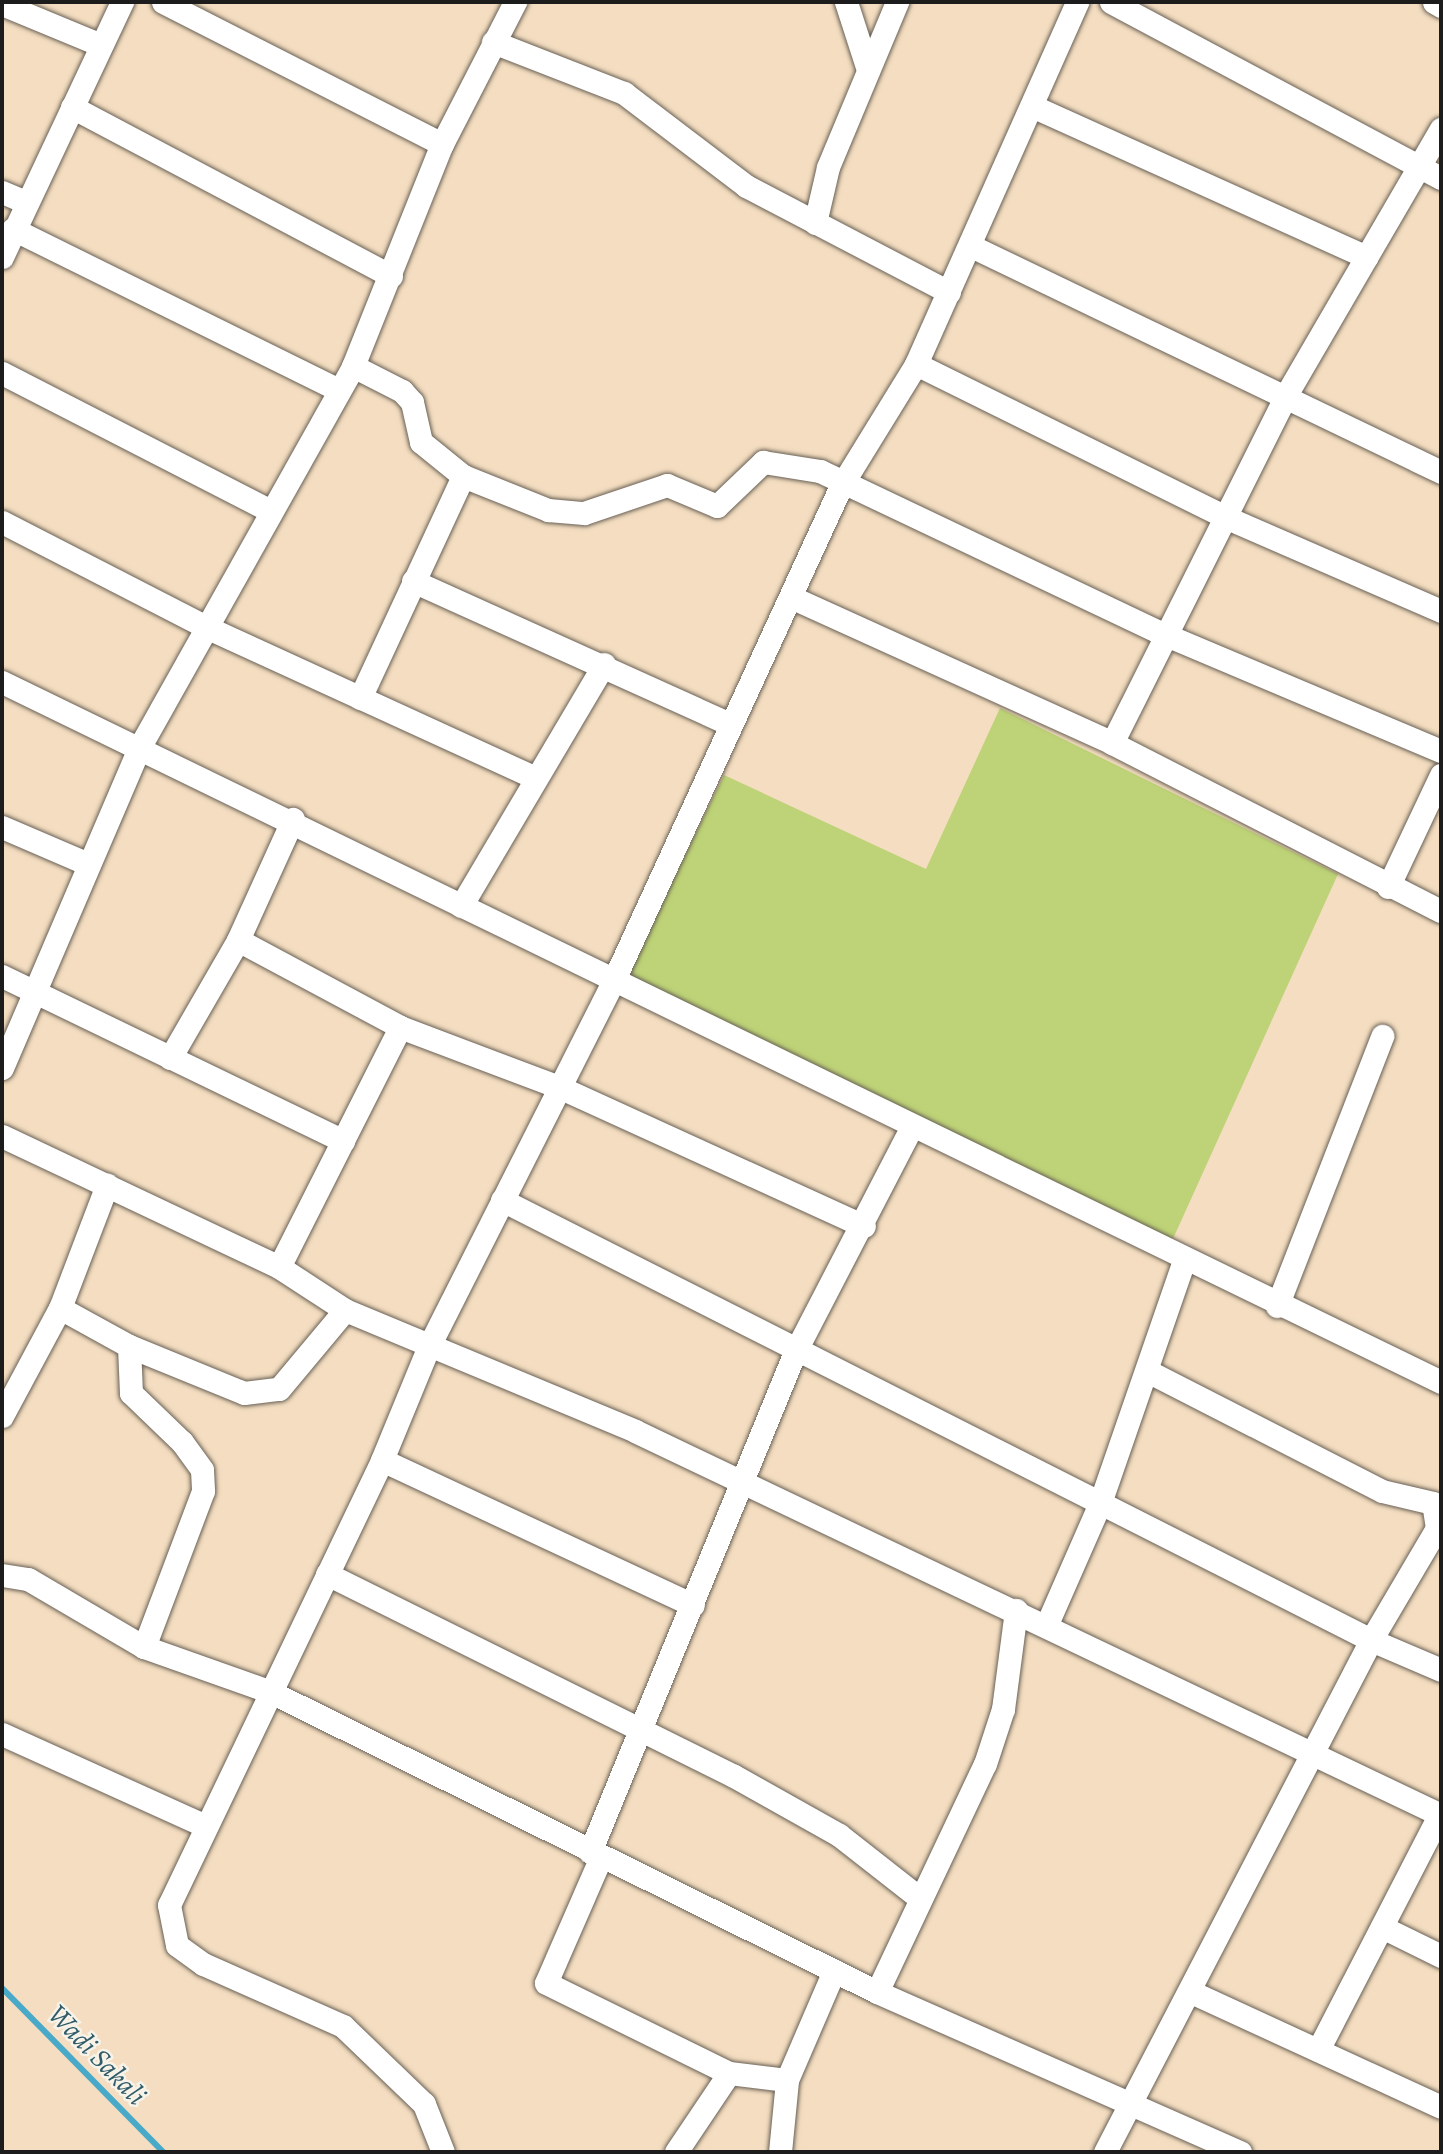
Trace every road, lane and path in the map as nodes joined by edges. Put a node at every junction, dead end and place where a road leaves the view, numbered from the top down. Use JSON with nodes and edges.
{"nodes":[{"id":1,"x":122,"y":2,"type":"edge"},
{"id":2,"x":163,"y":2,"type":"edge"},
{"id":3,"x":515,"y":2,"type":"edge"},
{"id":4,"x":846,"y":2,"type":"edge"},
{"id":5,"x":897,"y":2,"type":"edge"},
{"id":6,"x":1077,"y":2,"type":"edge"},
{"id":7,"x":1111,"y":2,"type":"edge"},
{"id":8,"x":1434,"y":2,"type":"edge"},
{"id":9,"x":2,"y":4,"type":"edge"},
{"id":10,"x":1441,"y":6,"type":"edge"},
{"id":11,"x":493,"y":42,"type":"junction"},
{"id":12,"x":101,"y":45,"type":"junction"},
{"id":13,"x":868,"y":70,"type":"junction"},
{"id":14,"x":1032,"y":106,"type":"junction"},
{"id":15,"x":72,"y":107,"type":"junction"},
{"id":16,"x":1441,"y":129,"type":"edge"},
{"id":17,"x":442,"y":144,"type":"junction"},
{"id":18,"x":1416,"y":163,"type":"junction"},
{"id":19,"x":1441,"y":178,"type":"edge"},
{"id":20,"x":2,"y":192,"type":"edge"},
{"id":21,"x":26,"y":202,"type":"junction"},
{"id":22,"x":815,"y":223,"type":"junction"},
{"id":23,"x":13,"y":229,"type":"junction"},
{"id":24,"x":971,"y":246,"type":"junction"},
{"id":25,"x":2,"y":257,"type":"edge"},
{"id":26,"x":1366,"y":257,"type":"junction"},
{"id":27,"x":391,"y":276,"type":"junction"},
{"id":28,"x":950,"y":292,"type":"junction"},
{"id":29,"x":916,"y":364,"type":"junction"},
{"id":30,"x":353,"y":366,"type":"junction"},
{"id":31,"x":2,"y":373,"type":"edge"},
{"id":32,"x":339,"y":390,"type":"junction"},
{"id":33,"x":1286,"y":395,"type":"junction"},
{"id":34,"x":1441,"y":472,"type":"edge"},
{"id":35,"x":463,"y":477,"type":"junction"},
{"id":36,"x":841,"y":485,"type":"junction"},
{"id":37,"x":270,"y":511,"type":"junction"},
{"id":38,"x":1225,"y":517,"type":"junction"},
{"id":39,"x":2,"y":522,"type":"edge"},
{"id":40,"x":413,"y":581,"type":"junction"},
{"id":41,"x":793,"y":598,"type":"junction"},
{"id":42,"x":1441,"y":611,"type":"edge"},
{"id":43,"x":206,"y":627,"type":"junction"},
{"id":44,"x":1166,"y":635,"type":"junction"},
{"id":45,"x":604,"y":664,"type":"junction"},
{"id":46,"x":2,"y":681,"type":"edge"},
{"id":47,"x":360,"y":698,"type":"junction"},
{"id":48,"x":727,"y":723,"type":"junction"},
{"id":49,"x":1112,"y":743,"type":"junction"},
{"id":50,"x":139,"y":748,"type":"junction"},
{"id":51,"x":1441,"y":751,"type":"edge"},
{"id":52,"x":1441,"y":775,"type":"edge"},
{"id":53,"x":533,"y":776,"type":"junction"},
{"id":54,"x":293,"y":819,"type":"junction"},
{"id":55,"x":2,"y":827,"type":"edge"},
{"id":56,"x":88,"y":863,"type":"junction"},
{"id":57,"x":1388,"y":887,"type":"junction"},
{"id":58,"x":461,"y":906,"type":"junction"},
{"id":59,"x":1441,"y":911,"type":"edge"},
{"id":60,"x":238,"y":940,"type":"junction"},
{"id":61,"x":2,"y":976,"type":"edge"},
{"id":62,"x":612,"y":984,"type":"junction"},
{"id":63,"x":33,"y":992,"type":"junction"},
{"id":64,"x":400,"y":1027,"type":"junction"},
{"id":65,"x":1382,"y":1037,"type":"dead end"},
{"id":66,"x":170,"y":1058,"type":"junction"},
{"id":67,"x":2,"y":1068,"type":"edge"},
{"id":68,"x":559,"y":1087,"type":"junction"},
{"id":69,"x":911,"y":1128,"type":"junction"},
{"id":70,"x":2,"y":1136,"type":"edge"},
{"id":71,"x":343,"y":1141,"type":"junction"},
{"id":72,"x":107,"y":1185,"type":"junction"},
{"id":73,"x":502,"y":1200,"type":"junction"},
{"id":74,"x":864,"y":1226,"type":"junction"},
{"id":75,"x":1184,"y":1261,"type":"junction"},
{"id":76,"x":279,"y":1268,"type":"junction"},
{"id":77,"x":1277,"y":1306,"type":"junction"},
{"id":78,"x":61,"y":1308,"type":"junction"},
{"id":79,"x":345,"y":1310,"type":"junction"},
{"id":80,"x":129,"y":1346,"type":"junction"},
{"id":81,"x":429,"y":1346,"type":"junction"},
{"id":82,"x":795,"y":1352,"type":"junction"},
{"id":83,"x":1148,"y":1371,"type":"junction"},
{"id":84,"x":1441,"y":1382,"type":"edge"},
{"id":85,"x":2,"y":1416,"type":"edge"},
{"id":86,"x":382,"y":1460,"type":"junction"},
{"id":87,"x":741,"y":1484,"type":"junction"},
{"id":88,"x":1100,"y":1503,"type":"junction"},
{"id":89,"x":327,"y":1574,"type":"junction"},
{"id":90,"x":2,"y":1575,"type":"edge"},
{"id":91,"x":693,"y":1605,"type":"junction"},
{"id":92,"x":1016,"y":1610,"type":"junction"},
{"id":93,"x":1047,"y":1624,"type":"junction"},
{"id":94,"x":1371,"y":1640,"type":"junction"},
{"id":95,"x":144,"y":1647,"type":"junction"},
{"id":96,"x":1441,"y":1670,"type":"edge"},
{"id":97,"x":271,"y":1692,"type":"junction"},
{"id":98,"x":643,"y":1733,"type":"junction"},
{"id":99,"x":2,"y":1734,"type":"edge"},
{"id":100,"x":1312,"y":1751,"type":"junction"},
{"id":101,"x":1441,"y":1814,"type":"edge"},
{"id":102,"x":206,"y":1826,"type":"junction"},
{"id":103,"x":595,"y":1855,"type":"junction"},
{"id":104,"x":918,"y":1898,"type":"junction"},
{"id":105,"x":1382,"y":1927,"type":"junction"},
{"id":106,"x":1441,"y":1956,"type":"edge"},
{"id":107,"x":834,"y":1971,"type":"junction"},
{"id":108,"x":1189,"y":1991,"type":"junction"},
{"id":109,"x":877,"y":1992,"type":"junction"},
{"id":110,"x":1318,"y":2050,"type":"junction"},
{"id":111,"x":729,"y":2073,"type":"junction"},
{"id":112,"x":787,"y":2080,"type":"junction"},
{"id":113,"x":1130,"y":2101,"type":"junction"},
{"id":114,"x":1441,"y":2107,"type":"edge"},
{"id":115,"x":443,"y":2152,"type":"edge"},
{"id":116,"x":676,"y":2152,"type":"edge"},
{"id":117,"x":780,"y":2152,"type":"edge"},
{"id":118,"x":1105,"y":2152,"type":"edge"},
{"id":119,"x":1240,"y":2152,"type":"edge"}],
"edges":[{"from":1,"to":12,"type":"street"},
{"from":2,"to":17,"type":"street"},
{"from":3,"to":11,"type":"street"},
{"from":4,"to":13,"type":"street"},
{"from":5,"to":13,"type":"street"},
{"from":6,"to":14,"type":"street"},
{"from":7,"to":18,"type":"street"},
{"from":8,"to":10,"type":"street"},
{"from":9,"to":12,"type":"street"},
{"from":11,"to":17,"type":"street"},
{"from":11,"to":22,"type":"street"},
{"from":12,"to":15,"type":"street"},
{"from":13,"to":22,"type":"street"},
{"from":14,"to":24,"type":"street"},
{"from":14,"to":26,"type":"street"},
{"from":15,"to":21,"type":"street"},
{"from":15,"to":27,"type":"street"},
{"from":16,"to":18,"type":"street"},
{"from":17,"to":27,"type":"street"},
{"from":18,"to":19,"type":"street"},
{"from":18,"to":26,"type":"street"},
{"from":20,"to":21,"type":"street"},
{"from":21,"to":23,"type":"street"},
{"from":22,"to":28,"type":"street"},
{"from":23,"to":25,"type":"street"},
{"from":23,"to":32,"type":"street"},
{"from":24,"to":28,"type":"street"},
{"from":24,"to":33,"type":"street"},
{"from":26,"to":33,"type":"street"},
{"from":27,"to":30,"type":"street"},
{"from":28,"to":29,"type":"street"},
{"from":29,"to":36,"type":"street"},
{"from":29,"to":38,"type":"street"},
{"from":30,"to":32,"type":"street"},
{"from":30,"to":35,"type":"street"},
{"from":31,"to":37,"type":"street"},
{"from":32,"to":37,"type":"street"},
{"from":33,"to":34,"type":"street"},
{"from":33,"to":38,"type":"street"},
{"from":35,"to":36,"type":"street"},
{"from":35,"to":40,"type":"street"},
{"from":36,"to":41,"type":"street"},
{"from":36,"to":44,"type":"street"},
{"from":37,"to":43,"type":"street"},
{"from":38,"to":42,"type":"street"},
{"from":38,"to":44,"type":"street"},
{"from":39,"to":43,"type":"street"},
{"from":40,"to":45,"type":"street"},
{"from":40,"to":47,"type":"street"},
{"from":41,"to":48,"type":"street"},
{"from":41,"to":49,"type":"street"},
{"from":43,"to":47,"type":"street"},
{"from":43,"to":50,"type":"street"},
{"from":44,"to":49,"type":"street"},
{"from":44,"to":51,"type":"street"},
{"from":45,"to":48,"type":"street"},
{"from":45,"to":53,"type":"street"},
{"from":46,"to":50,"type":"street"},
{"from":47,"to":53,"type":"street"},
{"from":48,"to":62,"type":"street"},
{"from":49,"to":57,"type":"street"},
{"from":50,"to":54,"type":"street"},
{"from":50,"to":56,"type":"street"},
{"from":52,"to":57,"type":"street"},
{"from":53,"to":58,"type":"street"},
{"from":54,"to":58,"type":"street"},
{"from":54,"to":60,"type":"street"},
{"from":55,"to":56,"type":"street"},
{"from":56,"to":63,"type":"street"},
{"from":57,"to":59,"type":"street"},
{"from":58,"to":62,"type":"street"},
{"from":60,"to":64,"type":"street"},
{"from":60,"to":66,"type":"street"},
{"from":61,"to":63,"type":"street"},
{"from":62,"to":68,"type":"street"},
{"from":62,"to":69,"type":"street"},
{"from":63,"to":66,"type":"street"},
{"from":63,"to":67,"type":"street"},
{"from":64,"to":68,"type":"street"},
{"from":64,"to":71,"type":"street"},
{"from":65,"to":77,"type":"street"},
{"from":66,"to":71,"type":"street"},
{"from":68,"to":73,"type":"street"},
{"from":68,"to":74,"type":"street"},
{"from":69,"to":74,"type":"street"},
{"from":69,"to":75,"type":"street"},
{"from":70,"to":72,"type":"street"},
{"from":71,"to":76,"type":"street"},
{"from":72,"to":76,"type":"street"},
{"from":72,"to":78,"type":"street"},
{"from":73,"to":81,"type":"street"},
{"from":73,"to":82,"type":"street"},
{"from":74,"to":82,"type":"street"},
{"from":75,"to":77,"type":"street"},
{"from":75,"to":83,"type":"street"},
{"from":76,"to":79,"type":"street"},
{"from":77,"to":84,"type":"street"},
{"from":78,"to":80,"type":"street"},
{"from":78,"to":85,"type":"street"},
{"from":79,"to":80,"type":"street"},
{"from":79,"to":81,"type":"street"},
{"from":80,"to":95,"type":"street"},
{"from":81,"to":86,"type":"street"},
{"from":81,"to":87,"type":"street"},
{"from":82,"to":87,"type":"street"},
{"from":82,"to":88,"type":"street"},
{"from":83,"to":88,"type":"street"},
{"from":83,"to":94,"type":"street"},
{"from":86,"to":89,"type":"street"},
{"from":86,"to":91,"type":"street"},
{"from":87,"to":91,"type":"street"},
{"from":87,"to":92,"type":"street"},
{"from":88,"to":93,"type":"street"},
{"from":88,"to":94,"type":"street"},
{"from":89,"to":97,"type":"street"},
{"from":89,"to":98,"type":"street"},
{"from":90,"to":95,"type":"street"},
{"from":91,"to":98,"type":"street"},
{"from":92,"to":93,"type":"street"},
{"from":92,"to":104,"type":"street"},
{"from":93,"to":100,"type":"street"},
{"from":94,"to":96,"type":"street"},
{"from":94,"to":100,"type":"street"},
{"from":95,"to":97,"type":"street"},
{"from":97,"to":102,"type":"street"},
{"from":97,"to":103,"type":"street"},
{"from":98,"to":103,"type":"street"},
{"from":98,"to":104,"type":"street"},
{"from":99,"to":102,"type":"street"},
{"from":100,"to":101,"type":"street"},
{"from":100,"to":108,"type":"street"},
{"from":101,"to":105,"type":"street"},
{"from":102,"to":115,"type":"street"},
{"from":103,"to":107,"type":"street"},
{"from":103,"to":111,"type":"street"},
{"from":104,"to":109,"type":"street"},
{"from":105,"to":106,"type":"street"},
{"from":105,"to":110,"type":"street"},
{"from":107,"to":109,"type":"street"},
{"from":107,"to":112,"type":"street"},
{"from":108,"to":110,"type":"street"},
{"from":108,"to":113,"type":"street"},
{"from":109,"to":113,"type":"street"},
{"from":110,"to":114,"type":"street"},
{"from":111,"to":112,"type":"street"},
{"from":111,"to":116,"type":"street"},
{"from":112,"to":117,"type":"street"},
{"from":113,"to":118,"type":"street"},
{"from":113,"to":119,"type":"street"}]}
